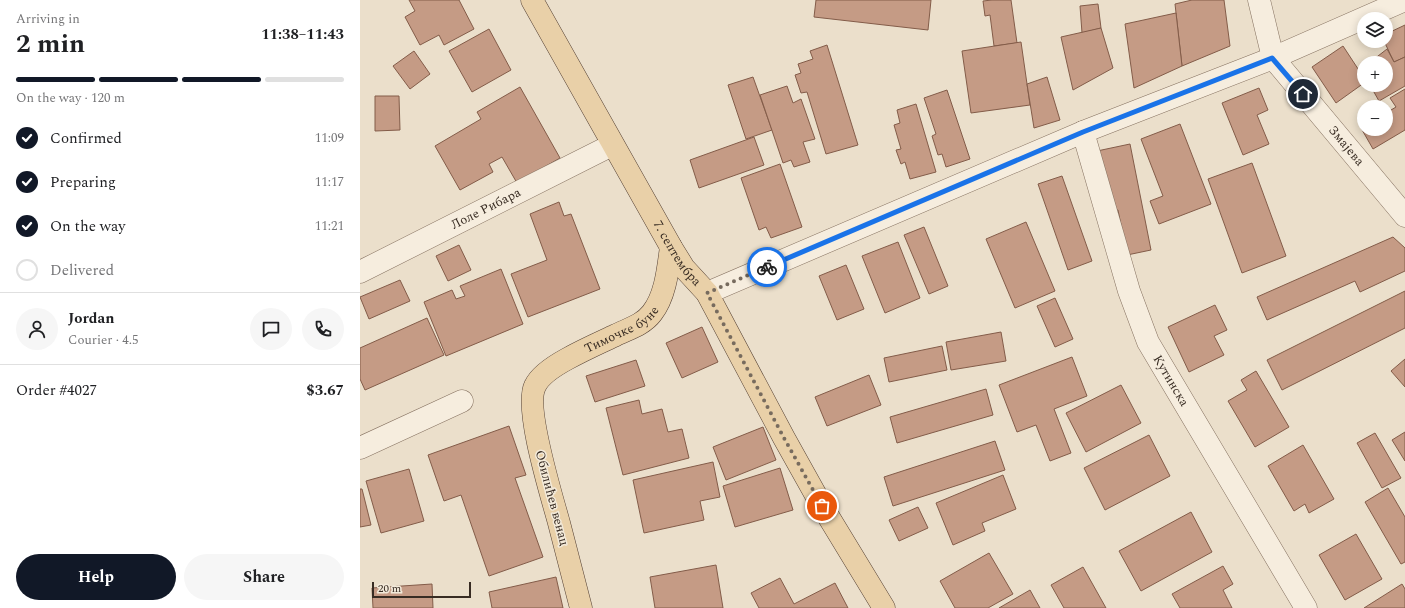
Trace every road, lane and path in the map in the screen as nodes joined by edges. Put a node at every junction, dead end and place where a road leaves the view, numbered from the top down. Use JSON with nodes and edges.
{"nodes":[{"id":1,"x":532,"y":0,"type":"edge"},
{"id":2,"x":1259,"y":0,"type":"edge"},
{"id":3,"x":1405,"y":0,"type":"edge"},
{"id":4,"x":1272,"y":58,"type":"junction"},
{"id":5,"x":1083,"y":132,"type":"junction"},
{"id":6,"x":612,"y":145,"type":"junction"},
{"id":7,"x":1405,"y":216,"type":"edge"},
{"id":8,"x":671,"y":247,"type":"junction"},
{"id":9,"x":360,"y":272,"type":"edge"},
{"id":10,"x":707,"y":293,"type":"junction"},
{"id":11,"x":535,"y":386,"type":"joint"},
{"id":12,"x":462,"y":402,"type":"dead end"},
{"id":13,"x":360,"y":448,"type":"edge"},
{"id":14,"x":582,"y":608,"type":"edge"},
{"id":15,"x":884,"y":608,"type":"edge"},
{"id":16,"x":1306,"y":608,"type":"edge"}],
"edges":[{"from":1,"to":6,"type":"main road","name":"7. септембра"},
{"from":2,"to":4,"type":"street"},
{"from":3,"to":4,"type":"street"},
{"from":4,"to":5,"type":"street"},
{"from":4,"to":7,"type":"street","name":"Змајева"},
{"from":5,"to":10,"type":"street"},
{"from":5,"to":16,"type":"street","name":"Кутинска"},
{"from":6,"to":8,"type":"main road","name":"7. септембра"},
{"from":6,"to":9,"type":"street","name":"Лоле Рибара"},
{"from":8,"to":10,"type":"main road","name":"7. септембра"},
{"from":8,"to":11,"type":"main road","name":"Тимочке буне"},
{"from":10,"to":15,"type":"main road","name":"7. септембра"},
{"from":11,"to":14,"type":"main road","name":"Обилићев венац"},
{"from":12,"to":13,"type":"street"}]}
